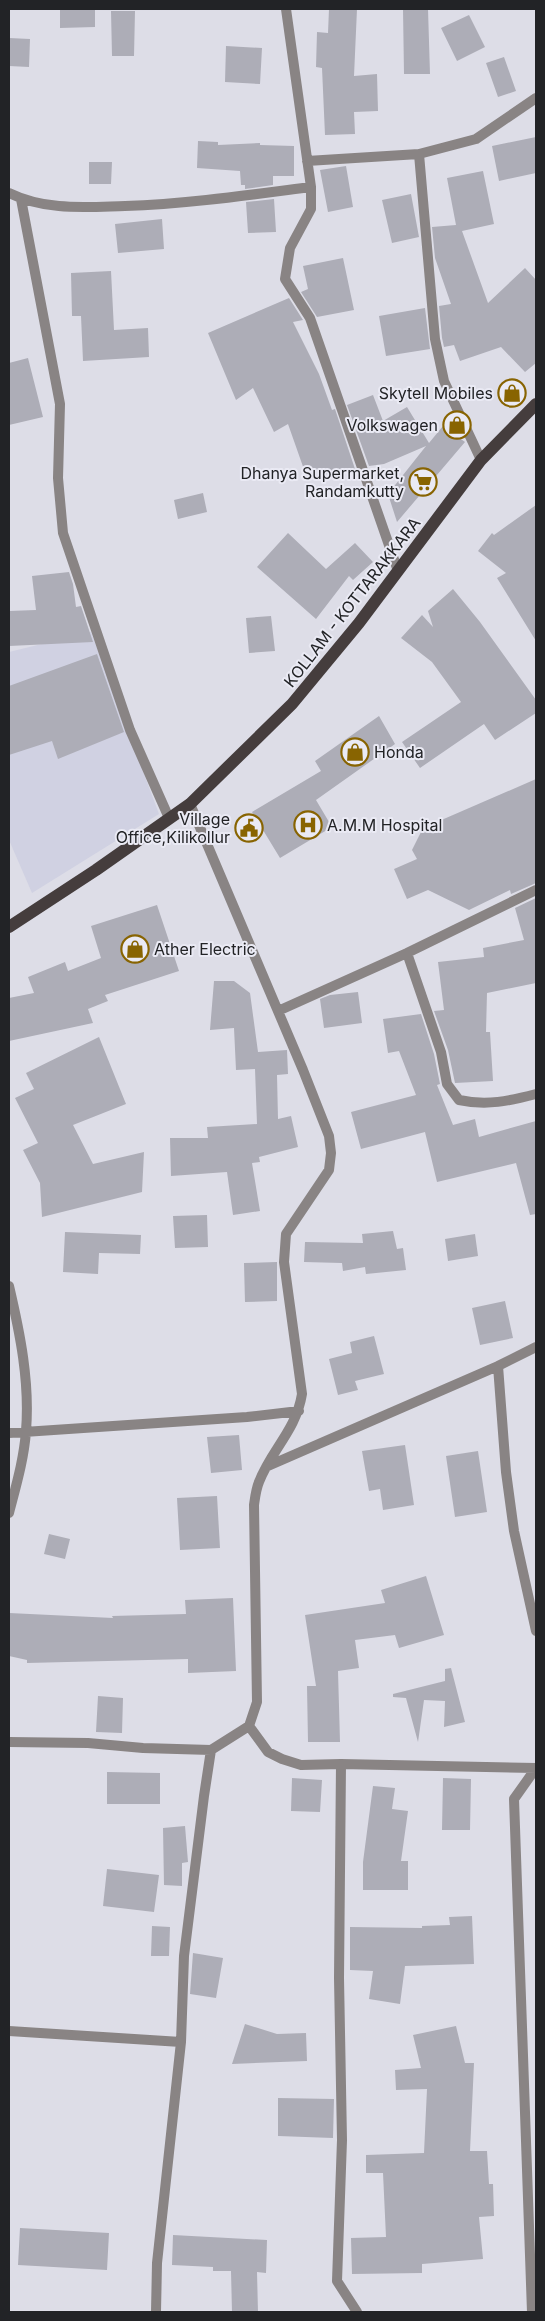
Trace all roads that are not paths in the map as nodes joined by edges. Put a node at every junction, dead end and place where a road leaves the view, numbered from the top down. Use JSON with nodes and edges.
{"nodes":[{"id":1,"x":286,"y":9,"type":"edge"},
{"id":2,"x":536,"y":98,"type":"edge"},
{"id":3,"x":419,"y":154,"type":"junction"},
{"id":4,"x":307,"y":161,"type":"junction"},
{"id":5,"x":311,"y":187,"type":"junction"},
{"id":6,"x":9,"y":193,"type":"edge"},
{"id":7,"x":22,"y":199,"type":"junction"},
{"id":8,"x":536,"y":404,"type":"edge"},
{"id":9,"x":481,"y":460,"type":"junction"},
{"id":10,"x":398,"y":571,"type":"junction"},
{"id":11,"x":190,"y":804,"type":"junction"},
{"id":12,"x":169,"y":818,"type":"junction"},
{"id":13,"x":536,"y":890,"type":"edge"},
{"id":14,"x":9,"y":928,"type":"edge"},
{"id":15,"x":407,"y":953,"type":"junction"},
{"id":16,"x":278,"y":1011,"type":"junction"},
{"id":17,"x":536,"y":1094,"type":"edge"},
{"id":18,"x":9,"y":1286,"type":"edge"},
{"id":19,"x":536,"y":1347,"type":"edge"},
{"id":20,"x":498,"y":1366,"type":"junction"},
{"id":21,"x":299,"y":1412,"type":"junction"},
{"id":22,"x":26,"y":1430,"type":"junction"},
{"id":23,"x":9,"y":1433,"type":"edge"},
{"id":24,"x":267,"y":1466,"type":"junction"},
{"id":25,"x":9,"y":1513,"type":"edge"},
{"id":26,"x":536,"y":1631,"type":"edge"},
{"id":27,"x":250,"y":1726,"type":"junction"},
{"id":28,"x":9,"y":1742,"type":"edge"},
{"id":29,"x":211,"y":1750,"type":"junction"},
{"id":30,"x":341,"y":1764,"type":"junction"},
{"id":31,"x":536,"y":1768,"type":"edge"},
{"id":32,"x":9,"y":2031,"type":"edge"},
{"id":33,"x":181,"y":2042,"type":"junction"},
{"id":34,"x":532,"y":2155,"type":"edge"},
{"id":35,"x":156,"y":2312,"type":"edge"},
{"id":36,"x":356,"y":2312,"type":"edge"},
{"id":37,"x":532,"y":2312,"type":"edge"}],
"edges":[{"from":1,"to":4,"type":"street"},
{"from":2,"to":3,"type":"street"},
{"from":3,"to":4,"type":"street"},
{"from":3,"to":9,"type":"street"},
{"from":4,"to":5,"type":"street"},
{"from":5,"to":7,"type":"street"},
{"from":5,"to":10,"type":"street"},
{"from":6,"to":7,"type":"street"},
{"from":7,"to":12,"type":"street"},
{"from":8,"to":9,"type":"main road","name":"KOLLAM - KOTTARAKKARA"},
{"from":9,"to":10,"type":"main road","name":"KOLLAM - KOTTARAKKARA"},
{"from":10,"to":11,"type":"main road","name":"KOLLAM - KOTTARAKKARA"},
{"from":11,"to":12,"type":"main road","name":"KOLLAM - KOTTARAKKARA"},
{"from":11,"to":16,"type":"street"},
{"from":12,"to":14,"type":"main road","name":"KOLLAM - KOTTARAKKARA"},
{"from":13,"to":15,"type":"street"},
{"from":15,"to":16,"type":"street"},
{"from":15,"to":17,"type":"street"},
{"from":16,"to":21,"type":"street"},
{"from":18,"to":22,"type":"street"},
{"from":19,"to":20,"type":"street"},
{"from":20,"to":24,"type":"street"},
{"from":20,"to":26,"type":"street"},
{"from":21,"to":22,"type":"street"},
{"from":21,"to":24,"type":"street"},
{"from":22,"to":23,"type":"street"},
{"from":22,"to":25,"type":"street"},
{"from":24,"to":27,"type":"street"},
{"from":27,"to":29,"type":"street"},
{"from":27,"to":30,"type":"street"},
{"from":28,"to":29,"type":"street"},
{"from":29,"to":33,"type":"street"},
{"from":30,"to":31,"type":"street"},
{"from":30,"to":36,"type":"street"},
{"from":31,"to":34,"type":"street"},
{"from":32,"to":33,"type":"street"},
{"from":33,"to":35,"type":"street"},
{"from":34,"to":37,"type":"street"}]}
